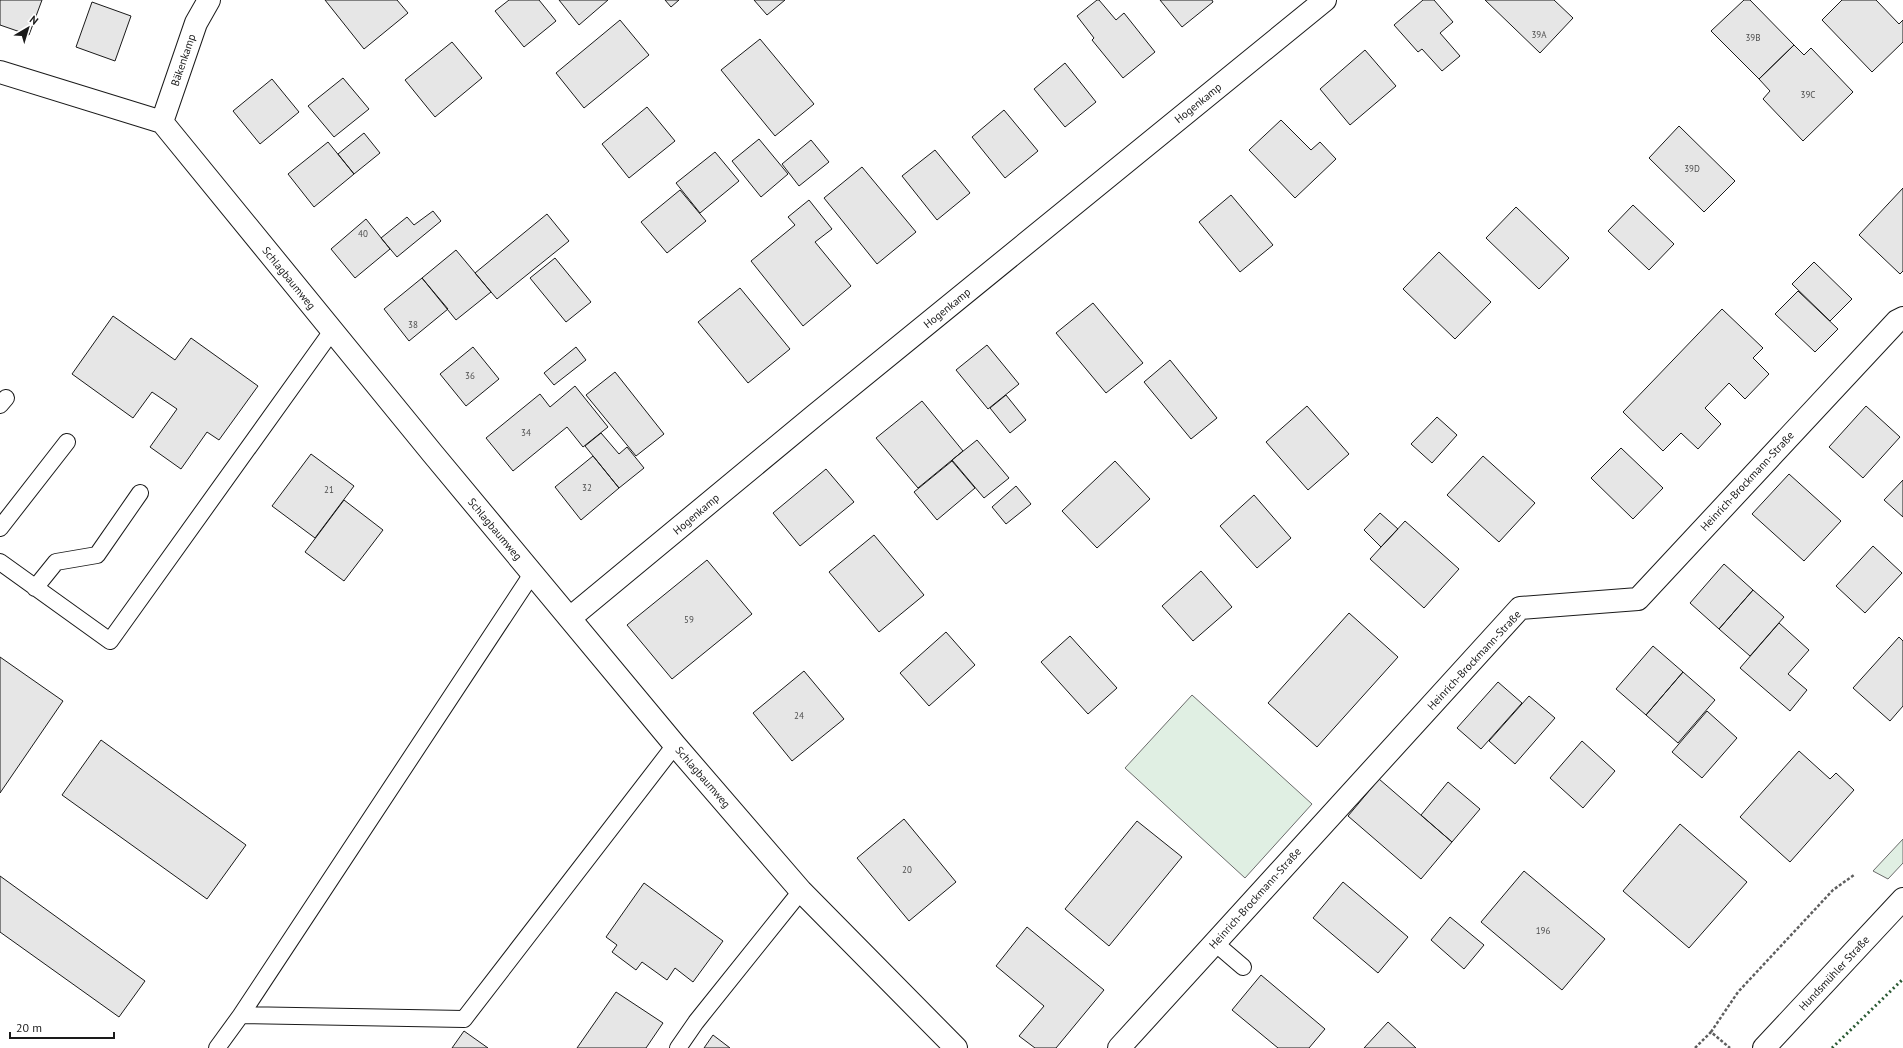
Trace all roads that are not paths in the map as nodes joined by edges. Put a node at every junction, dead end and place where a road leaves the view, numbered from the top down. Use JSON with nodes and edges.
{"nodes":[{"id":1,"x":209,"y":0,"type":"edge"},
{"id":2,"x":1325,"y":0,"type":"edge"},
{"id":3,"x":0,"y":72,"type":"edge"},
{"id":4,"x":162,"y":122,"type":"junction"},
{"id":5,"x":1903,"y":318,"type":"edge"},
{"id":6,"x":332,"y":331,"type":"junction"},
{"id":7,"x":67,"y":442,"type":"dead end"},
{"id":8,"x":140,"y":493,"type":"dead end"},
{"id":9,"x":0,"y":528,"type":"edge"},
{"id":10,"x":0,"y":562,"type":"edge"},
{"id":11,"x":532,"y":574,"type":"junction"},
{"id":12,"x":35,"y":588,"type":"junction"},
{"id":13,"x":570,"y":618,"type":"junction"},
{"id":14,"x":675,"y":745,"type":"junction"},
{"id":15,"x":801,"y":891,"type":"junction"},
{"id":16,"x":1903,"y":899,"type":"edge"},
{"id":17,"x":1215,"y":943,"type":"junction"},
{"id":18,"x":1243,"y":967,"type":"dead end"},
{"id":19,"x":241,"y":1015,"type":"junction"},
{"id":20,"x":1121,"y":1047,"type":"edge"},
{"id":21,"x":217,"y":1048,"type":"edge"},
{"id":22,"x":678,"y":1048,"type":"edge"},
{"id":23,"x":956,"y":1048,"type":"edge"},
{"id":24,"x":1764,"y":1048,"type":"edge"}],
"edges":[{"from":1,"to":4,"type":"street","name":"Bäkenkamp"},
{"from":2,"to":13,"type":"street","name":"Hogenkamp"},
{"from":3,"to":4,"type":"street"},
{"from":4,"to":6,"type":"street","name":"Schlagbaumweg"},
{"from":5,"to":17,"type":"street","name":"Heinrich-Brockmann-Straße"},
{"from":6,"to":11,"type":"street","name":"Schlagbaumweg"},
{"from":6,"to":12,"type":"lane"},
{"from":7,"to":9,"type":"lane"},
{"from":8,"to":12,"type":"lane"},
{"from":10,"to":12,"type":"lane"},
{"from":11,"to":13,"type":"street","name":"Schlagbaumweg"},
{"from":11,"to":19,"type":"lane"},
{"from":13,"to":14,"type":"street","name":"Schlagbaumweg"},
{"from":14,"to":15,"type":"street","name":"Schlagbaumweg"},
{"from":14,"to":19,"type":"lane"},
{"from":15,"to":22,"type":"lane"},
{"from":15,"to":23,"type":"street","name":"Schlagbaumweg"},
{"from":16,"to":24,"type":"street","name":"Hundsmühler Straße"},
{"from":17,"to":18,"type":"lane"},
{"from":17,"to":20,"type":"street","name":"Heinrich-Brockmann-Straße"},
{"from":19,"to":21,"type":"lane"}]}
